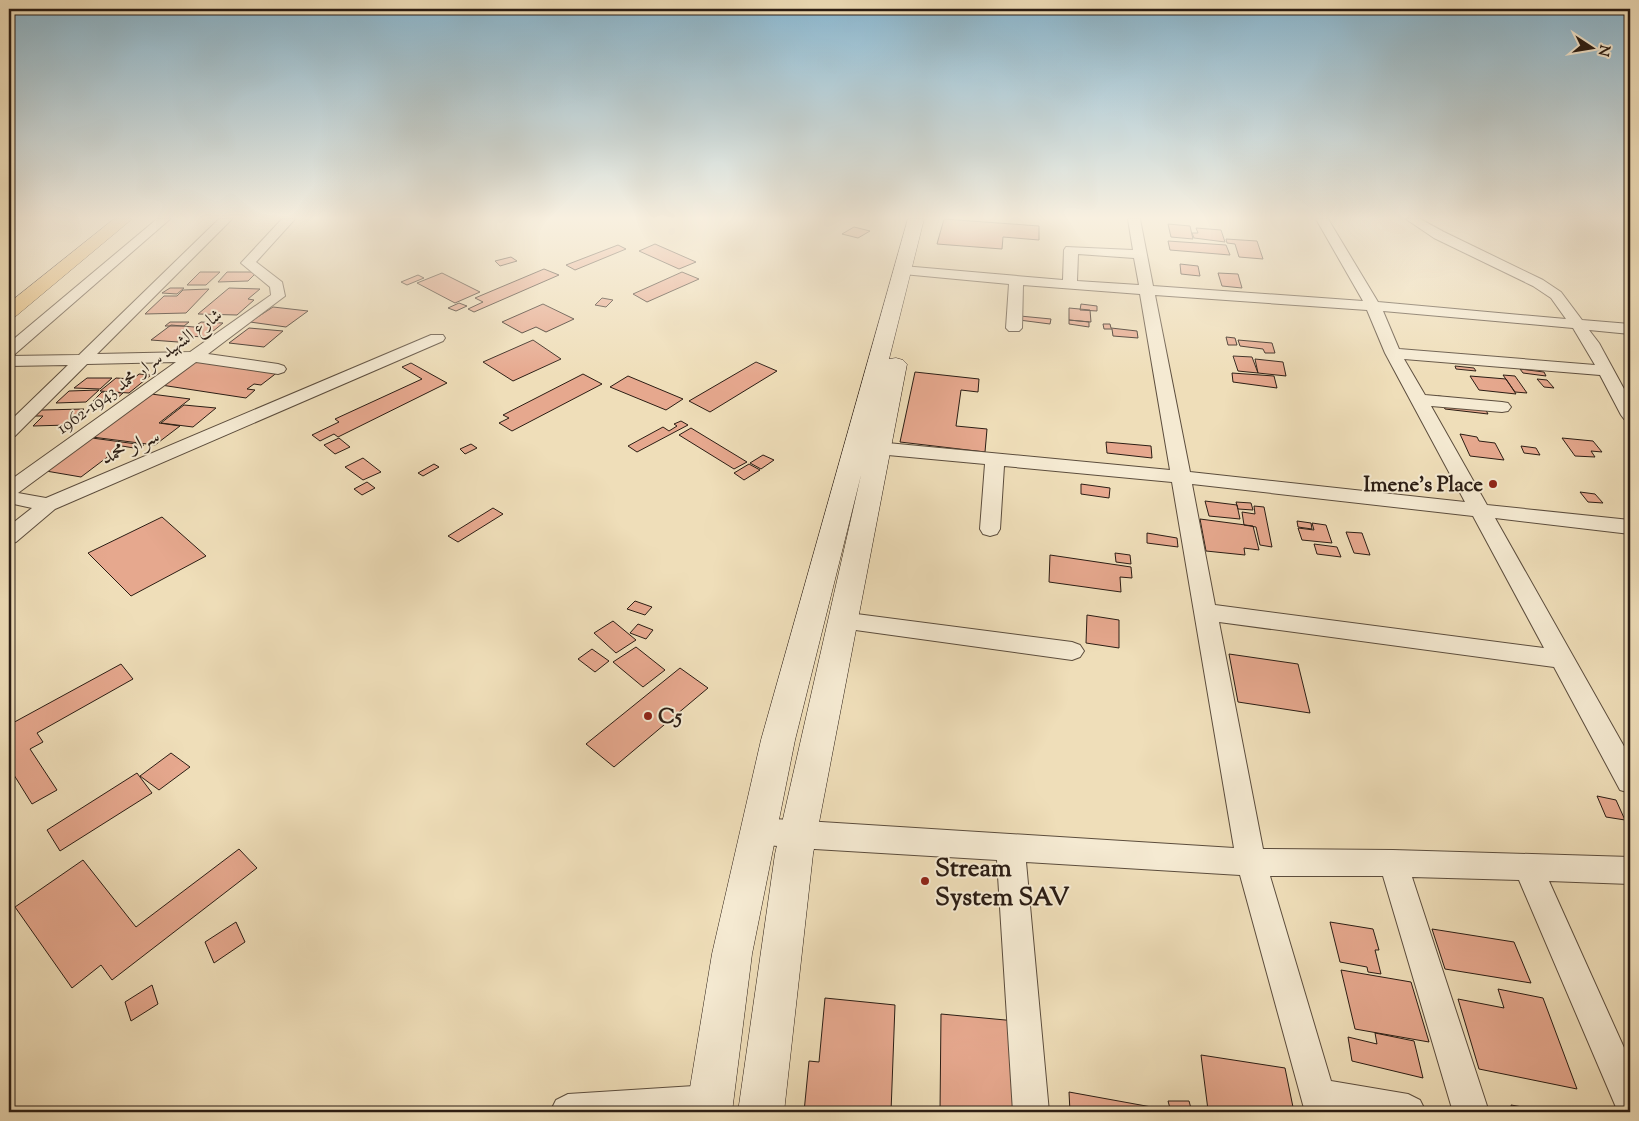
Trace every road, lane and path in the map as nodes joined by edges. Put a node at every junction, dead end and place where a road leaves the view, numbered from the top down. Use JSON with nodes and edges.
{"nodes":[{"id":1,"x":36,"y":271,"type":"edge"},
{"id":2,"x":59,"y":271,"type":"edge"},
{"id":3,"x":103,"y":271,"type":"edge"},
{"id":4,"x":173,"y":271,"type":"edge"},
{"id":5,"x":259,"y":271,"type":"edge"},
{"id":6,"x":910,"y":271,"type":"edge"},
{"id":7,"x":910,"y":271,"type":"edge"},
{"id":8,"x":925,"y":271,"type":"edge"},
{"id":9,"x":1070,"y":271,"type":"edge"},
{"id":10,"x":1143,"y":271,"type":"edge"},
{"id":11,"x":1353,"y":271,"type":"edge"},
{"id":12,"x":1512,"y":271,"type":"edge"},
{"id":13,"x":1016,"y":279,"type":"junction"},
{"id":14,"x":1070,"y":285,"type":"junction"},
{"id":15,"x":1147,"y":290,"type":"junction"},
{"id":16,"x":9,"y":292,"type":"edge"},
{"id":17,"x":1374,"y":306,"type":"junction"},
{"id":18,"x":9,"y":312,"type":"edge"},
{"id":19,"x":1578,"y":325,"type":"junction"},
{"id":20,"x":1014,"y":328,"type":"dead end"},
{"id":21,"x":1630,"y":329,"type":"edge"},
{"id":22,"x":437,"y":338,"type":"dead end"},
{"id":23,"x":9,"y":351,"type":"edge"},
{"id":24,"x":1394,"y":352,"type":"junction"},
{"id":25,"x":192,"y":357,"type":"junction"},
{"id":26,"x":84,"y":358,"type":"junction"},
{"id":27,"x":9,"y":361,"type":"edge"},
{"id":28,"x":278,"y":369,"type":"dead end"},
{"id":29,"x":1607,"y":371,"type":"junction"},
{"id":30,"x":1420,"y":400,"type":"junction"},
{"id":31,"x":1502,"y":406,"type":"dead end"},
{"id":32,"x":1630,"y":415,"type":"edge"},
{"id":33,"x":9,"y":432,"type":"edge"},
{"id":34,"x":877,"y":448,"type":"junction"},
{"id":35,"x":995,"y":460,"type":"junction"},
{"id":36,"x":1182,"y":477,"type":"junction"},
{"id":37,"x":9,"y":490,"type":"edge"},
{"id":38,"x":9,"y":497,"type":"edge"},
{"id":39,"x":48,"y":505,"type":"junction"},
{"id":40,"x":1481,"y":510,"type":"junction"},
{"id":41,"x":990,"y":528,"type":"dead end"},
{"id":42,"x":1630,"y":528,"type":"edge"},
{"id":43,"x":9,"y":538,"type":"edge"},
{"id":44,"x":1206,"y":612,"type":"junction"},
{"id":45,"x":841,"y":620,"type":"junction"},
{"id":46,"x":1072,"y":650,"type":"dead end"},
{"id":47,"x":1562,"y":659,"type":"junction"},
{"id":48,"x":1630,"y":782,"type":"edge"},
{"id":49,"x":758,"y":831,"type":"junction"},
{"id":50,"x":798,"y":835,"type":"junction"},
{"id":51,"x":1010,"y":848,"type":"junction"},
{"id":52,"x":1251,"y":862,"type":"junction"},
{"id":53,"x":1393,"y":862,"type":"junction"},
{"id":54,"x":1528,"y":867,"type":"junction"},
{"id":55,"x":1630,"y":870,"type":"edge"},
{"id":56,"x":1630,"y":1100,"type":"edge"},
{"id":57,"x":1320,"y":1104,"type":"edge"},
{"id":58,"x":710,"y":1108,"type":"edge"},
{"id":59,"x":568,"y":1112,"type":"edge"},
{"id":60,"x":761,"y":1112,"type":"edge"},
{"id":61,"x":1031,"y":1112,"type":"edge"},
{"id":62,"x":1408,"y":1112,"type":"edge"},
{"id":63,"x":1471,"y":1112,"type":"edge"}],
"edges":[{"from":1,"to":16,"type":"highway"},
{"from":2,"to":18,"type":"highway"},
{"from":3,"to":23,"type":"street"},
{"from":4,"to":26,"type":"street"},
{"from":5,"to":25,"type":"street","name":"شارع الشهيد سرار محمد 1943-1962"},
{"from":6,"to":34,"type":"street"},
{"from":7,"to":49,"type":"street"},
{"from":8,"to":13,"type":"street"},
{"from":9,"to":14,"type":"street"},
{"from":10,"to":15,"type":"street"},
{"from":11,"to":17,"type":"street"},
{"from":12,"to":19,"type":"street"},
{"from":13,"to":14,"type":"street"},
{"from":13,"to":20,"type":"street"},
{"from":14,"to":15,"type":"street"},
{"from":15,"to":17,"type":"street"},
{"from":15,"to":36,"type":"street"},
{"from":17,"to":19,"type":"street"},
{"from":17,"to":24,"type":"street"},
{"from":19,"to":21,"type":"street"},
{"from":19,"to":29,"type":"street"},
{"from":22,"to":39,"type":"street","name":"سرار محمد"},
{"from":24,"to":29,"type":"street"},
{"from":24,"to":30,"type":"street"},
{"from":25,"to":26,"type":"street"},
{"from":25,"to":28,"type":"street"},
{"from":25,"to":37,"type":"street","name":"شارع الشهيد سرار محمد 1943-1962"},
{"from":26,"to":27,"type":"street"},
{"from":26,"to":33,"type":"street"},
{"from":29,"to":32,"type":"street"},
{"from":30,"to":31,"type":"street"},
{"from":30,"to":40,"type":"street"},
{"from":34,"to":35,"type":"street"},
{"from":34,"to":45,"type":"street"},
{"from":35,"to":36,"type":"street"},
{"from":35,"to":41,"type":"street"},
{"from":36,"to":40,"type":"street"},
{"from":36,"to":44,"type":"street"},
{"from":38,"to":39,"type":"street"},
{"from":39,"to":43,"type":"street","name":"سرار محمد"},
{"from":40,"to":42,"type":"street"},
{"from":40,"to":47,"type":"street"},
{"from":44,"to":47,"type":"street"},
{"from":44,"to":52,"type":"street"},
{"from":45,"to":46,"type":"street"},
{"from":45,"to":50,"type":"street"},
{"from":47,"to":48,"type":"street"},
{"from":49,"to":50,"type":"street"},
{"from":49,"to":58,"type":"street"},
{"from":50,"to":51,"type":"street"},
{"from":50,"to":60,"type":"street"},
{"from":51,"to":52,"type":"street"},
{"from":51,"to":61,"type":"street"},
{"from":52,"to":53,"type":"street"},
{"from":52,"to":57,"type":"street"},
{"from":53,"to":54,"type":"street"},
{"from":53,"to":63,"type":"street"},
{"from":54,"to":55,"type":"street"},
{"from":54,"to":56,"type":"street"},
{"from":57,"to":62,"type":"street"},
{"from":58,"to":59,"type":"street"}]}
